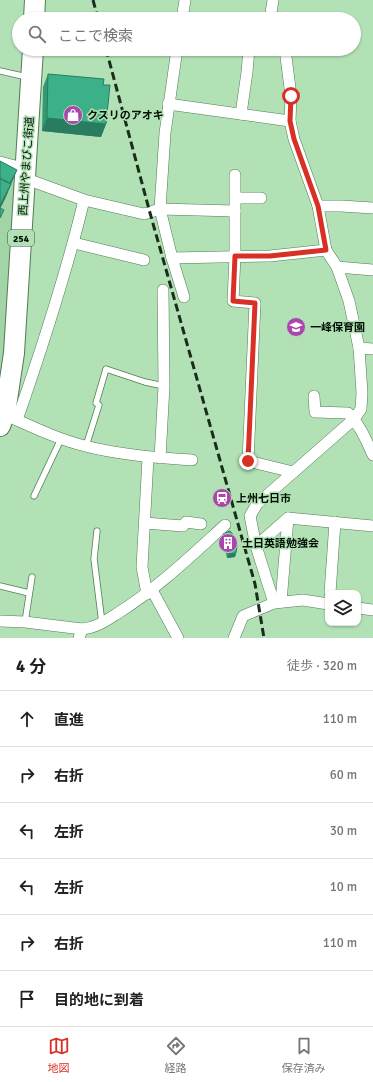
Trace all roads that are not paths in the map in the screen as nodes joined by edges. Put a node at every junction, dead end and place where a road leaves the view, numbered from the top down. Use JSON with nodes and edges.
{"nodes":[{"id":1,"x":35,"y":0,"type":"edge"},
{"id":2,"x":185,"y":0,"type":"edge"},
{"id":3,"x":273,"y":0,"type":"edge"},
{"id":4,"x":34,"y":12,"type":"edge"},
{"id":5,"x":183,"y":12,"type":"edge"},
{"id":6,"x":271,"y":12,"type":"edge"},
{"id":7,"x":33,"y":56,"type":"edge"},
{"id":8,"x":176,"y":56,"type":"edge"},
{"id":9,"x":248,"y":56,"type":"edge"},
{"id":10,"x":288,"y":56,"type":"edge"},
{"id":11,"x":0,"y":71,"type":"edge"},
{"id":12,"x":32,"y":77,"type":"junction"},
{"id":13,"x":168,"y":104,"type":"junction"},
{"id":14,"x":241,"y":114,"type":"junction"},
{"id":15,"x":290,"y":121,"type":"junction"},
{"id":16,"x":0,"y":162,"type":"edge"},
{"id":17,"x":26,"y":171,"type":"junction"},
{"id":18,"x":235,"y":175,"type":"dead end"},
{"id":19,"x":236,"y":198,"type":"junction"},
{"id":20,"x":261,"y":198,"type":"dead end"},
{"id":21,"x":84,"y":200,"type":"junction"},
{"id":22,"x":318,"y":206,"type":"junction"},
{"id":23,"x":373,"y":208,"type":"edge"},
{"id":24,"x":160,"y":209,"type":"junction"},
{"id":25,"x":235,"y":210,"type":"junction"},
{"id":26,"x":74,"y":243,"type":"junction"},
{"id":27,"x":326,"y":250,"type":"junction"},
{"id":28,"x":235,"y":256,"type":"junction"},
{"id":29,"x":172,"y":258,"type":"junction"},
{"id":30,"x":144,"y":260,"type":"dead end"},
{"id":31,"x":337,"y":267,"type":"junction"},
{"id":32,"x":373,"y":270,"type":"edge"},
{"id":33,"x":163,"y":290,"type":"dead end"},
{"id":34,"x":184,"y":297,"type":"dead end"},
{"id":35,"x":359,"y":348,"type":"junction"},
{"id":36,"x":373,"y":349,"type":"edge"},
{"id":37,"x":164,"y":386,"type":"junction"},
{"id":38,"x":314,"y":396,"type":"dead end"},
{"id":39,"x":6,"y":418,"type":"edge"},
{"id":40,"x":354,"y":419,"type":"junction"},
{"id":41,"x":61,"y":439,"type":"junction"},
{"id":42,"x":86,"y":446,"type":"junction"},
{"id":43,"x":373,"y":455,"type":"edge"},
{"id":44,"x":148,"y":458,"type":"junction"},
{"id":45,"x":160,"y":458,"type":"junction"},
{"id":46,"x":192,"y":460,"type":"dead end"},
{"id":47,"x":293,"y":472,"type":"junction"},
{"id":48,"x":34,"y":496,"type":"dead end"},
{"id":49,"x":288,"y":518,"type":"junction"},
{"id":50,"x":335,"y":522,"type":"junction"},
{"id":51,"x":145,"y":523,"type":"junction"},
{"id":52,"x":201,"y":524,"type":"dead end"},
{"id":53,"x":225,"y":524,"type":"dead end"},
{"id":54,"x":373,"y":526,"type":"edge"},
{"id":55,"x":97,"y":531,"type":"dead end"},
{"id":56,"x":256,"y":546,"type":"junction"},
{"id":57,"x":32,"y":577,"type":"dead end"},
{"id":58,"x":0,"y":586,"type":"edge"},
{"id":59,"x":330,"y":590,"type":"edge"},
{"id":60,"x":150,"y":592,"type":"junction"},
{"id":61,"x":29,"y":593,"type":"junction"},
{"id":62,"x":277,"y":602,"type":"junction"},
{"id":63,"x":325,"y":604,"type":"edge"},
{"id":64,"x":361,"y":608,"type":"edge"},
{"id":65,"x":373,"y":610,"type":"edge"},
{"id":66,"x":0,"y":621,"type":"edge"},
{"id":67,"x":25,"y":622,"type":"junction"},
{"id":68,"x":102,"y":623,"type":"junction"},
{"id":69,"x":81,"y":634,"type":"edge"},
{"id":70,"x":178,"y":638,"type":"edge"},
{"id":71,"x":234,"y":638,"type":"edge"}],
"edges":[{"from":1,"to":4,"type":"highway"},
{"from":2,"to":5,"type":"street"},
{"from":3,"to":6,"type":"street"},
{"from":7,"to":12,"type":"highway","name":"西上州やまびこ街道","number":"254"},
{"from":8,"to":13,"type":"street"},
{"from":9,"to":14,"type":"street"},
{"from":10,"to":15,"type":"street"},
{"from":11,"to":12,"type":"lane"},
{"from":12,"to":17,"type":"highway","name":"西上州やまびこ街道","number":"254"},
{"from":13,"to":14,"type":"street"},
{"from":13,"to":24,"type":"street"},
{"from":14,"to":15,"type":"street"},
{"from":15,"to":22,"type":"street"},
{"from":16,"to":17,"type":"street"},
{"from":17,"to":21,"type":"street"},
{"from":17,"to":39,"type":"highway","name":"西上州やまびこ街道","number":"254"},
{"from":18,"to":19,"type":"street"},
{"from":19,"to":20,"type":"street"},
{"from":19,"to":25,"type":"street"},
{"from":21,"to":24,"type":"street"},
{"from":21,"to":26,"type":"street"},
{"from":22,"to":23,"type":"street"},
{"from":22,"to":27,"type":"street"},
{"from":24,"to":25,"type":"street"},
{"from":24,"to":29,"type":"street"},
{"from":25,"to":28,"type":"street"},
{"from":26,"to":30,"type":"street"},
{"from":26,"to":39,"type":"street"},
{"from":27,"to":28,"type":"street"},
{"from":27,"to":31,"type":"street"},
{"from":28,"to":29,"type":"street"},
{"from":28,"to":47,"type":"street"},
{"from":29,"to":34,"type":"street"},
{"from":31,"to":32,"type":"street"},
{"from":31,"to":35,"type":"street"},
{"from":33,"to":37,"type":"street"},
{"from":35,"to":36,"type":"street"},
{"from":35,"to":40,"type":"street"},
{"from":37,"to":42,"type":"lane"},
{"from":37,"to":45,"type":"street"},
{"from":38,"to":40,"type":"street"},
{"from":39,"to":41,"type":"street"},
{"from":40,"to":43,"type":"street"},
{"from":40,"to":47,"type":"street"},
{"from":41,"to":42,"type":"street"},
{"from":41,"to":48,"type":"lane"},
{"from":42,"to":44,"type":"street"},
{"from":44,"to":45,"type":"street"},
{"from":44,"to":51,"type":"street"},
{"from":45,"to":46,"type":"street"},
{"from":47,"to":56,"type":"street"},
{"from":49,"to":50,"type":"street"},
{"from":49,"to":56,"type":"street"},
{"from":49,"to":62,"type":"street"},
{"from":50,"to":54,"type":"street"},
{"from":50,"to":59,"type":"street"},
{"from":51,"to":52,"type":"street"},
{"from":51,"to":60,"type":"street"},
{"from":53,"to":60,"type":"street"},
{"from":55,"to":68,"type":"lane"},
{"from":56,"to":62,"type":"street"},
{"from":57,"to":61,"type":"lane"},
{"from":58,"to":61,"type":"lane"},
{"from":60,"to":68,"type":"street"},
{"from":60,"to":70,"type":"street"},
{"from":61,"to":67,"type":"lane"},
{"from":62,"to":63,"type":"street"},
{"from":62,"to":71,"type":"street"},
{"from":64,"to":65,"type":"street"},
{"from":66,"to":67,"type":"street"},
{"from":67,"to":69,"type":"street"},
{"from":68,"to":69,"type":"street"}]}
